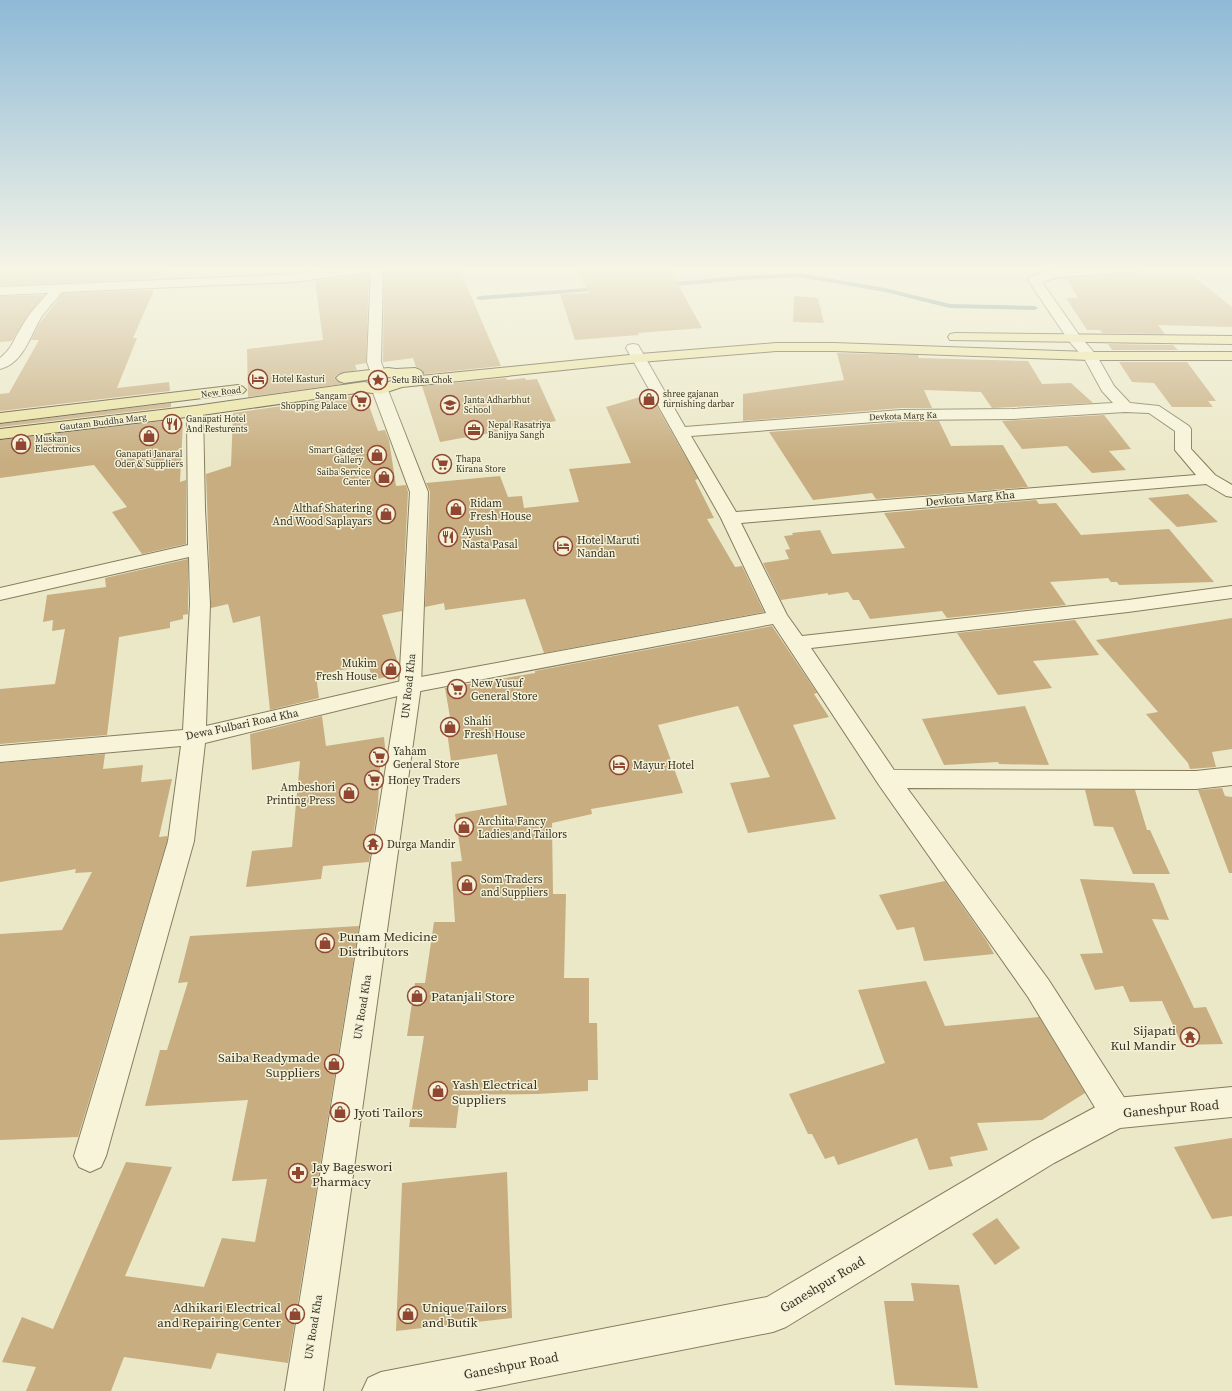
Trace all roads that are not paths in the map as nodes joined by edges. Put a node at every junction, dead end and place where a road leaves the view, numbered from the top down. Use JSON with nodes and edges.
{"nodes":[{"id":1,"x":25,"y":333,"type":"edge"},
{"id":2,"x":375,"y":333,"type":"edge"},
{"id":3,"x":1070,"y":333,"type":"edge"},
{"id":4,"x":916,"y":336,"type":"dead end"},
{"id":5,"x":940,"y":336,"type":"dead end"},
{"id":6,"x":1074,"y":338,"type":"junction"},
{"id":7,"x":1232,"y":340,"type":"edge"},
{"id":8,"x":636,"y":353,"type":"junction"},
{"id":9,"x":1090,"y":356,"type":"junction"},
{"id":10,"x":1232,"y":356,"type":"edge"},
{"id":11,"x":0,"y":365,"type":"edge"},
{"id":12,"x":380,"y":380,"type":"junction"},
{"id":13,"x":1126,"y":407,"type":"junction"},
{"id":14,"x":195,"y":411,"type":"junction"},
{"id":15,"x":0,"y":418,"type":"edge"},
{"id":16,"x":680,"y":432,"type":"junction"},
{"id":17,"x":0,"y":434,"type":"edge"},
{"id":18,"x":1209,"y":479,"type":"junction"},
{"id":19,"x":1232,"y":492,"type":"edge"},
{"id":20,"x":730,"y":518,"type":"junction"},
{"id":21,"x":197,"y":548,"type":"junction"},
{"id":22,"x":1232,"y":592,"type":"edge"},
{"id":23,"x":0,"y":594,"type":"edge"},
{"id":24,"x":778,"y":617,"type":"junction"},
{"id":25,"x":797,"y":643,"type":"junction"},
{"id":26,"x":410,"y":686,"type":"junction"},
{"id":27,"x":194,"y":737,"type":"junction"},
{"id":28,"x":0,"y":754,"type":"edge"},
{"id":29,"x":1232,"y":776,"type":"edge"},
{"id":30,"x":887,"y":778,"type":"junction"},
{"id":31,"x":1232,"y":1102,"type":"edge"},
{"id":32,"x":1116,"y":1113,"type":"junction"},
{"id":33,"x":90,"y":1156,"type":"dead end"},
{"id":34,"x":304,"y":1391,"type":"edge"},
{"id":35,"x":381,"y":1391,"type":"edge"}],
"edges":[{"from":1,"to":11,"type":"street"},
{"from":2,"to":12,"type":"street","name":"UN Road Kha"},
{"from":3,"to":6,"type":"street"},
{"from":4,"to":8,"type":"main road"},
{"from":5,"to":6,"type":"main road"},
{"from":6,"to":7,"type":"main road"},
{"from":6,"to":9,"type":"street"},
{"from":8,"to":9,"type":"main road","name":"Gautam Buddha Marg"},
{"from":8,"to":12,"type":"main road","name":"Gautam Buddha Marg"},
{"from":8,"to":16,"type":"street"},
{"from":9,"to":10,"type":"main road","name":"Gautam Buddha Marg"},
{"from":9,"to":13,"type":"street"},
{"from":12,"to":14,"type":"main road","name":"Gautam Buddha Marg"},
{"from":12,"to":15,"type":"main road","name":"New Road"},
{"from":12,"to":26,"type":"street","name":"UN Road Kha"},
{"from":13,"to":16,"type":"street","name":"Devkota Marg Ka"},
{"from":13,"to":18,"type":"street","name":"Devkota Marg Ka"},
{"from":14,"to":17,"type":"main road","name":"Gautam Buddha Marg"},
{"from":14,"to":21,"type":"street"},
{"from":16,"to":20,"type":"street"},
{"from":18,"to":19,"type":"street"},
{"from":18,"to":20,"type":"street","name":"Devkota Marg Kha"},
{"from":20,"to":24,"type":"street"},
{"from":21,"to":23,"type":"street"},
{"from":21,"to":27,"type":"street"},
{"from":22,"to":25,"type":"street"},
{"from":24,"to":25,"type":"street"},
{"from":24,"to":26,"type":"street","name":"Dewa Fulbari Road Kha"},
{"from":25,"to":30,"type":"street"},
{"from":26,"to":27,"type":"street","name":"Dewa Fulbari Road Kha"},
{"from":26,"to":34,"type":"street","name":"UN Road Kha"},
{"from":27,"to":28,"type":"street","name":"Dewa Fulbari Road Kha"},
{"from":27,"to":33,"type":"street"},
{"from":29,"to":30,"type":"street"},
{"from":30,"to":32,"type":"street"},
{"from":31,"to":32,"type":"street","name":"Ganeshpur Road"},
{"from":32,"to":35,"type":"street","name":"Ganeshpur Road"}]}
